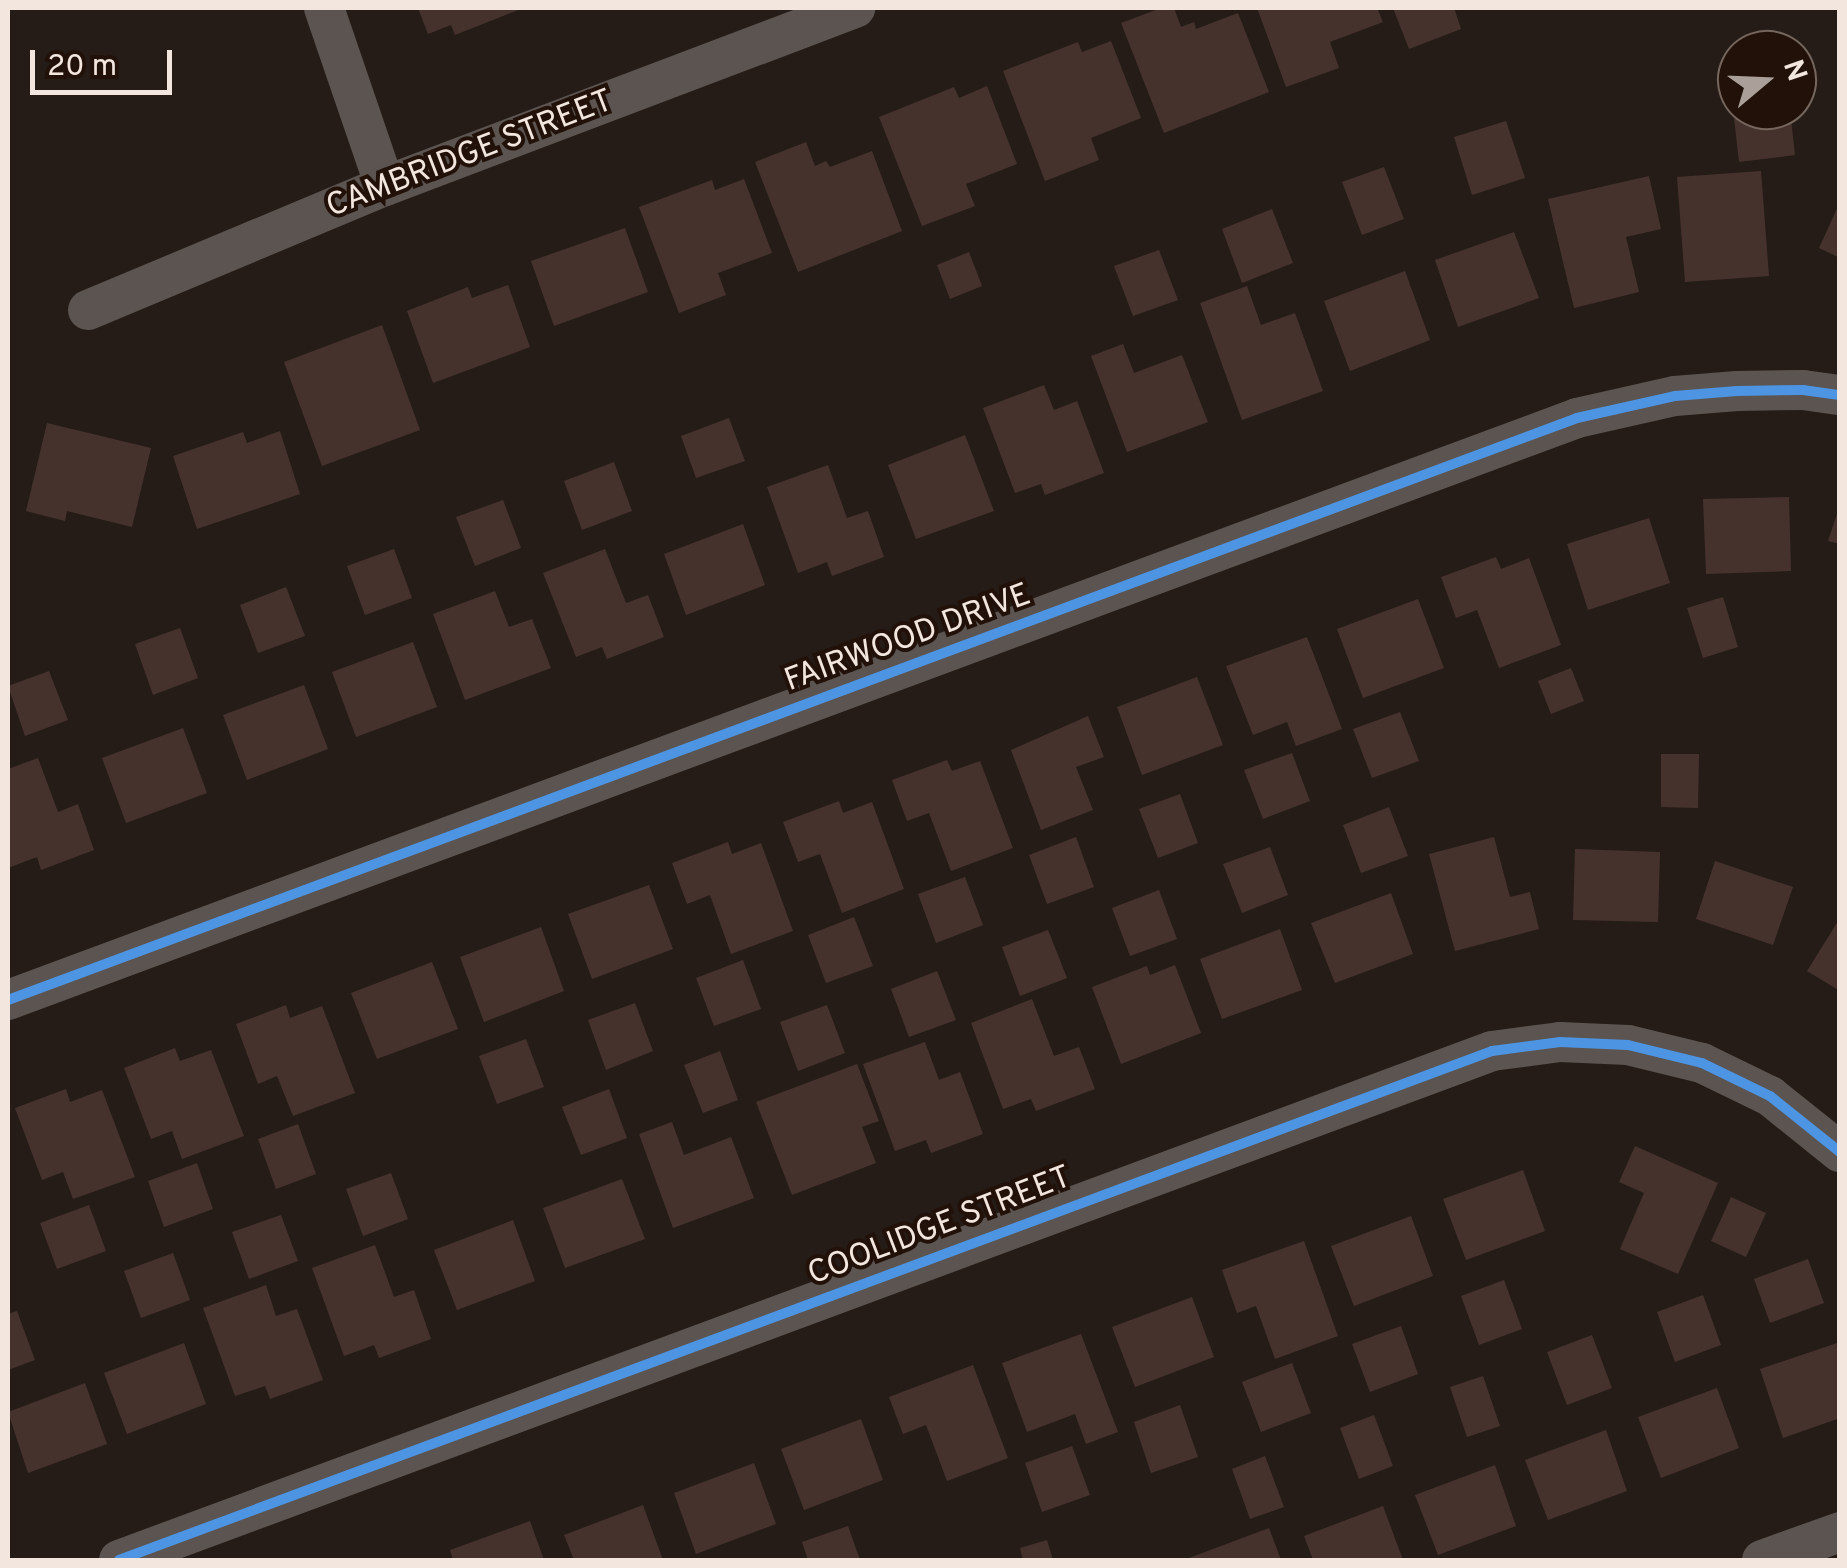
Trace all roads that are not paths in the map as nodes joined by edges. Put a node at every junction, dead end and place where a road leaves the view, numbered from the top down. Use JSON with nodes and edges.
{"nodes":[{"id":1,"x":324,"y":8,"type":"edge"},
{"id":2,"x":854,"y":8,"type":"edge"},
{"id":3,"x":385,"y":186,"type":"junction"},
{"id":4,"x":88,"y":310,"type":"dead end"},
{"id":5,"x":1840,"y":395,"type":"edge"},
{"id":6,"x":8,"y":1000,"type":"edge"},
{"id":7,"x":1840,"y":1152,"type":"edge"},
{"id":8,"x":1840,"y":1532,"type":"edge"},
{"id":9,"x":119,"y":1560,"type":"edge"},
{"id":10,"x":1762,"y":1560,"type":"edge"}],
"edges":[{"from":1,"to":3,"type":"street"},
{"from":2,"to":3,"type":"street","name":"CAMBRIDGE STREET"},
{"from":3,"to":4,"type":"street","name":"CAMBRIDGE STREET"},
{"from":5,"to":6,"type":"street","name":"FAIRWOOD DRIVE"},
{"from":7,"to":9,"type":"street","name":"COOLIDGE STREET"},
{"from":8,"to":10,"type":"street"}]}
